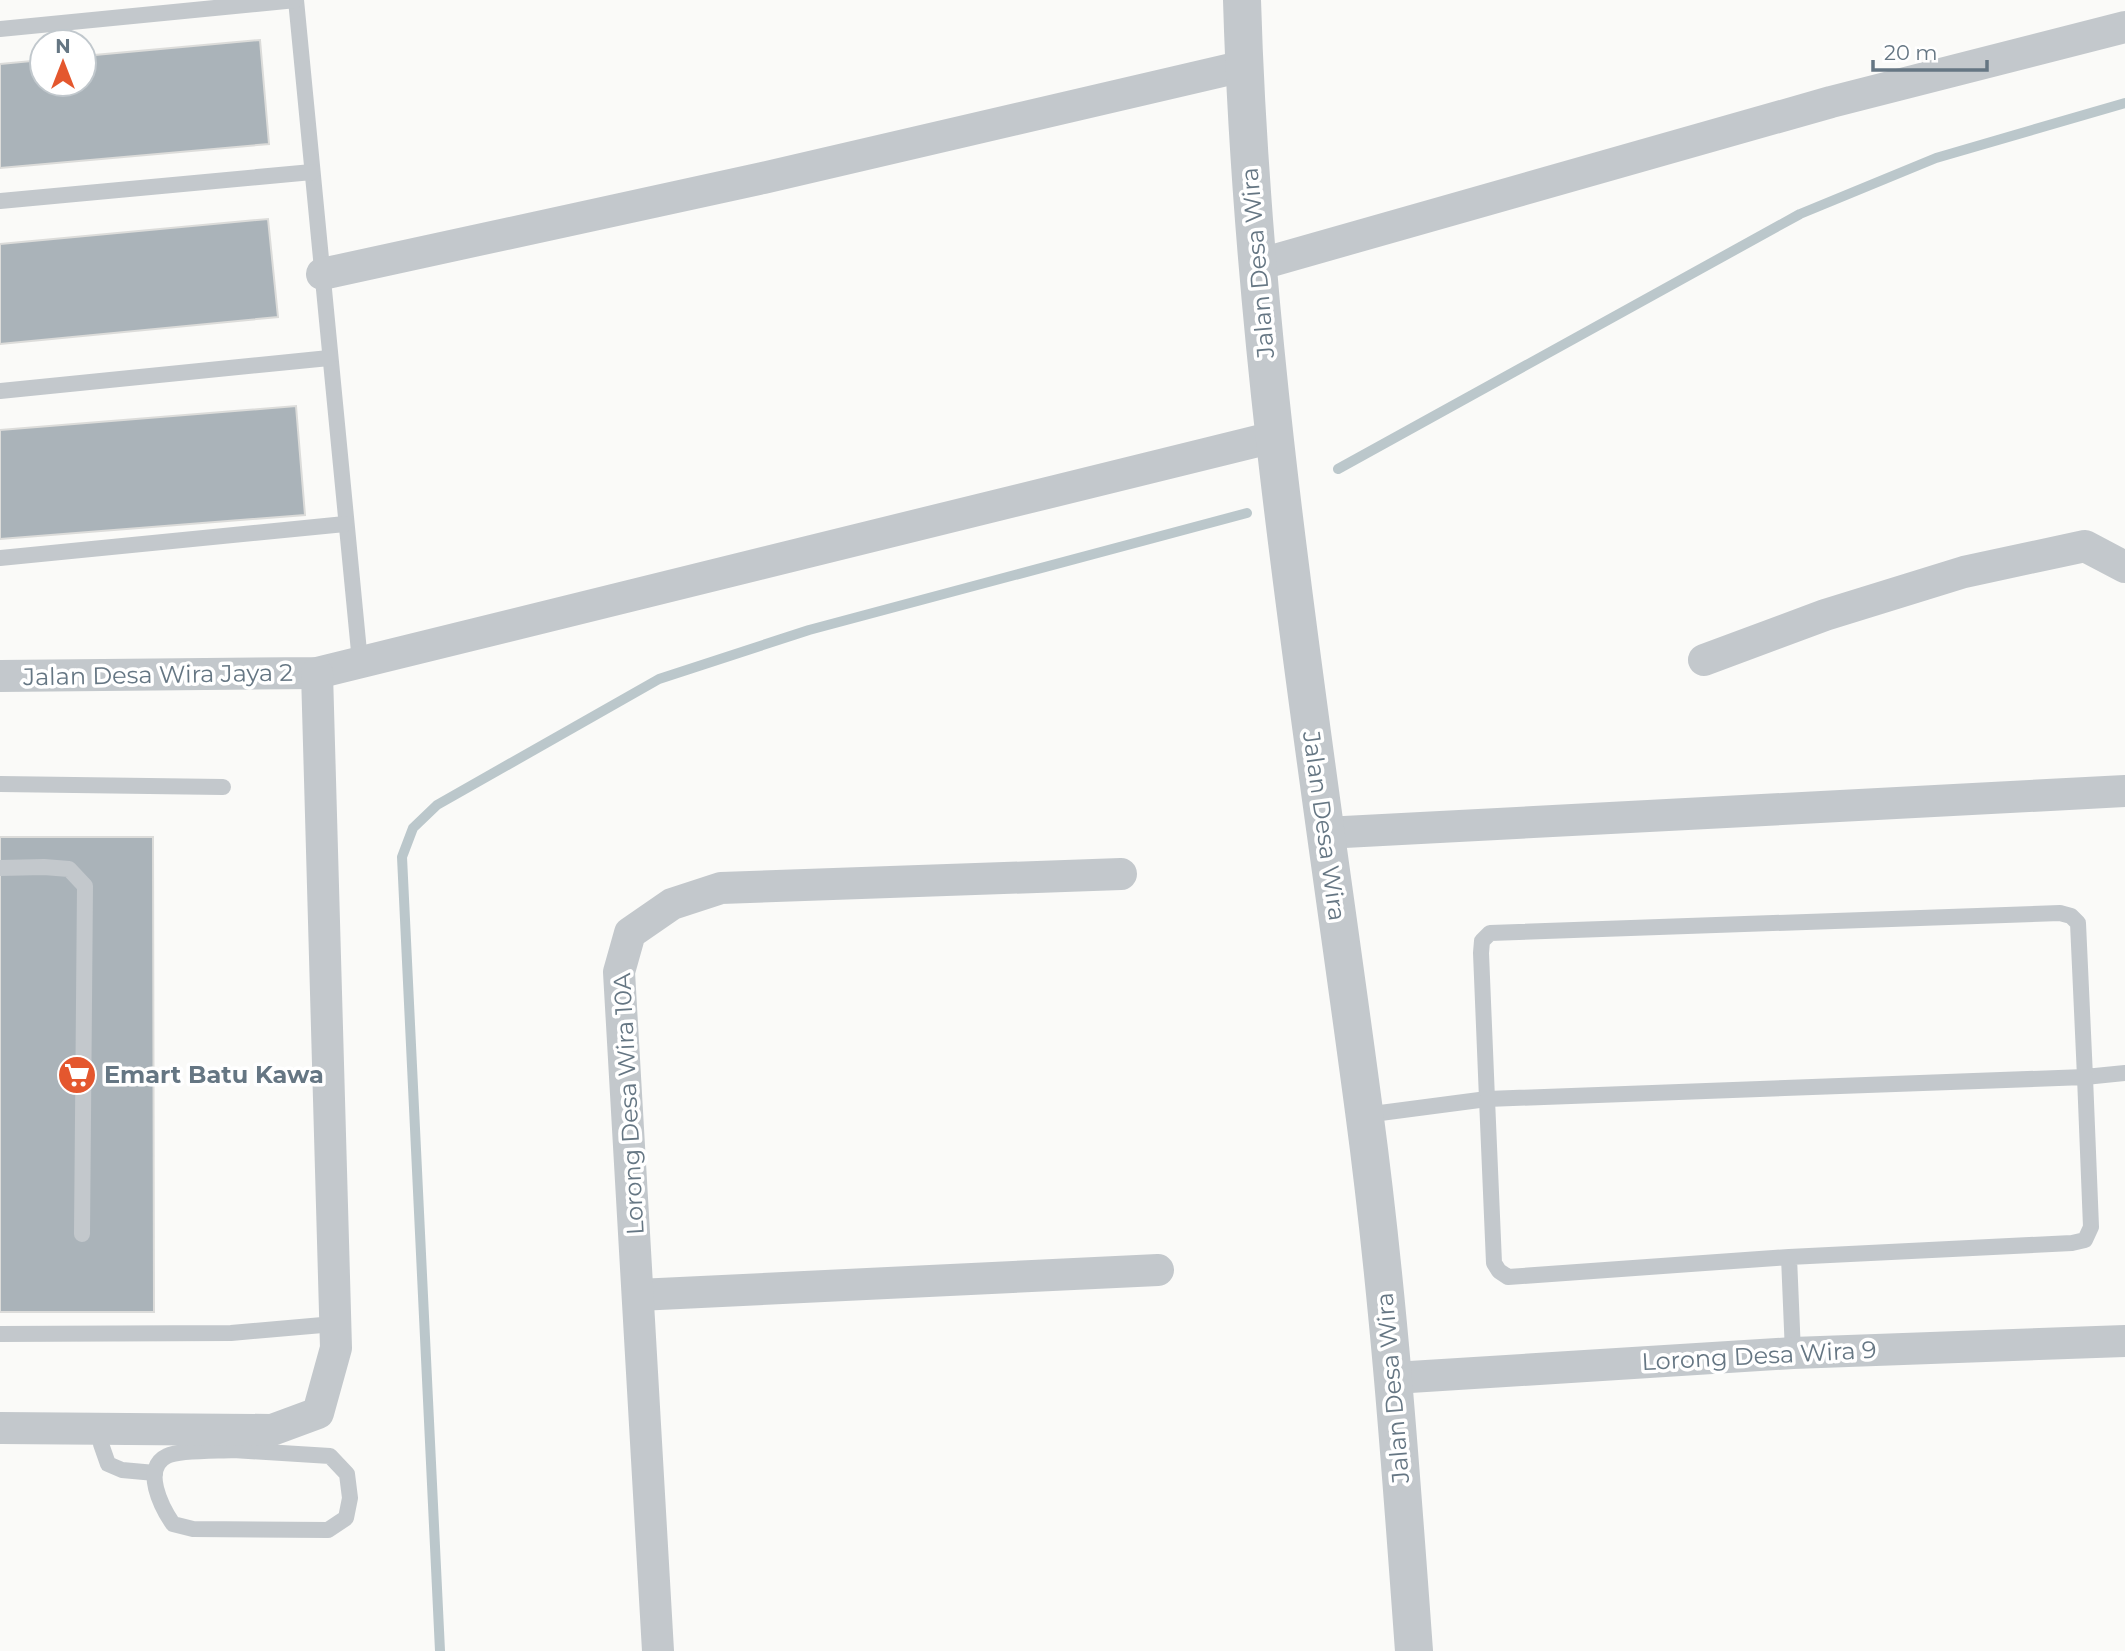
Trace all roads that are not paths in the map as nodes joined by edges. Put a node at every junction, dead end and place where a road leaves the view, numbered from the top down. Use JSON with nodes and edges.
{"nodes":[{"id":1,"x":296,"y":0,"type":"edge"},
{"id":2,"x":1242,"y":0,"type":"edge"},
{"id":3,"x":130,"y":8,"type":"edge"},
{"id":4,"x":2125,"y":27,"type":"edge"},
{"id":5,"x":0,"y":29,"type":"edge"},
{"id":6,"x":1244,"y":66,"type":"junction"},
{"id":7,"x":312,"y":172,"type":"junction"},
{"id":8,"x":0,"y":201,"type":"edge"},
{"id":9,"x":1256,"y":265,"type":"junction"},
{"id":10,"x":322,"y":274,"type":"junction"},
{"id":11,"x":330,"y":358,"type":"junction"},
{"id":12,"x":0,"y":391,"type":"edge"},
{"id":13,"x":1274,"y":437,"type":"junction"},
{"id":14,"x":345,"y":524,"type":"junction"},
{"id":15,"x":0,"y":558,"type":"edge"},
{"id":16,"x":2125,"y":567,"type":"edge"},
{"id":17,"x":1704,"y":660,"type":"dead end"},
{"id":18,"x":360,"y":662,"type":"junction"},
{"id":19,"x":317,"y":673,"type":"junction"},
{"id":20,"x":0,"y":676,"type":"edge"},
{"id":21,"x":0,"y":784,"type":"edge"},
{"id":22,"x":223,"y":787,"type":"dead end"},
{"id":23,"x":2125,"y":791,"type":"edge"},
{"id":24,"x":1325,"y":833,"type":"junction"},
{"id":25,"x":0,"y":868,"type":"edge"},
{"id":26,"x":1121,"y":874,"type":"dead end"},
{"id":27,"x":2125,"y":1073,"type":"edge"},
{"id":28,"x":2085,"y":1077,"type":"junction"},
{"id":29,"x":1487,"y":1099,"type":"junction"},
{"id":30,"x":1365,"y":1115,"type":"junction"},
{"id":31,"x":82,"y":1234,"type":"dead end"},
{"id":32,"x":1789,"y":1257,"type":"junction"},
{"id":33,"x":1158,"y":1270,"type":"dead end"},
{"id":34,"x":638,"y":1295,"type":"junction"},
{"id":35,"x":334,"y":1324,"type":"junction"},
{"id":36,"x":0,"y":1334,"type":"edge"},
{"id":37,"x":2125,"y":1341,"type":"edge"},
{"id":38,"x":1793,"y":1353,"type":"junction"},
{"id":39,"x":1394,"y":1378,"type":"junction"},
{"id":40,"x":0,"y":1428,"type":"edge"},
{"id":41,"x":102,"y":1429,"type":"junction"},
{"id":42,"x":155,"y":1473,"type":"junction"},
{"id":43,"x":658,"y":1651,"type":"edge"},
{"id":44,"x":1414,"y":1651,"type":"edge"}],
"edges":[{"from":1,"to":3,"type":"lane"},
{"from":1,"to":7,"type":"lane"},
{"from":2,"to":6,"type":"street","name":"Jalan Desa Wira"},
{"from":3,"to":5,"type":"lane"},
{"from":4,"to":9,"type":"street"},
{"from":6,"to":9,"type":"street","name":"Jalan Desa Wira"},
{"from":6,"to":10,"type":"street"},
{"from":7,"to":8,"type":"lane"},
{"from":7,"to":10,"type":"lane"},
{"from":9,"to":13,"type":"street","name":"Jalan Desa Wira"},
{"from":10,"to":11,"type":"lane"},
{"from":11,"to":12,"type":"lane"},
{"from":11,"to":14,"type":"lane"},
{"from":13,"to":18,"type":"street","name":"Jalan Desa Wira Jaya 2"},
{"from":13,"to":24,"type":"street","name":"Jalan Desa Wira"},
{"from":14,"to":15,"type":"lane"},
{"from":14,"to":18,"type":"lane"},
{"from":16,"to":17,"type":"street"},
{"from":18,"to":19,"type":"street","name":"Jalan Desa Wira Jaya 2"},
{"from":19,"to":20,"type":"street","name":"Jalan Desa Wira Jaya 2"},
{"from":19,"to":35,"type":"street"},
{"from":21,"to":22,"type":"lane"},
{"from":23,"to":24,"type":"street"},
{"from":24,"to":30,"type":"street","name":"Jalan Desa Wira"},
{"from":25,"to":31,"type":"lane"},
{"from":26,"to":34,"type":"street","name":"Lorong Desa Wira 10A"},
{"from":27,"to":28,"type":"lane"},
{"from":28,"to":29,"type":"lane"},
{"from":28,"to":29,"type":"lane"},
{"from":28,"to":32,"type":"lane"},
{"from":29,"to":30,"type":"lane"},
{"from":29,"to":32,"type":"lane"},
{"from":30,"to":39,"type":"street","name":"Jalan Desa Wira"},
{"from":32,"to":38,"type":"lane"},
{"from":33,"to":34,"type":"street"},
{"from":34,"to":43,"type":"street","name":"Lorong Desa Wira 10A"},
{"from":35,"to":36,"type":"lane"},
{"from":35,"to":41,"type":"street"},
{"from":37,"to":38,"type":"street","name":"Lorong Desa Wira 9"},
{"from":38,"to":39,"type":"street","name":"Lorong Desa Wira 9"},
{"from":39,"to":44,"type":"street","name":"Jalan Desa Wira"},
{"from":40,"to":41,"type":"street"},
{"from":41,"to":42,"type":"lane"},
{"from":42,"to":42,"type":"lane"}]}
